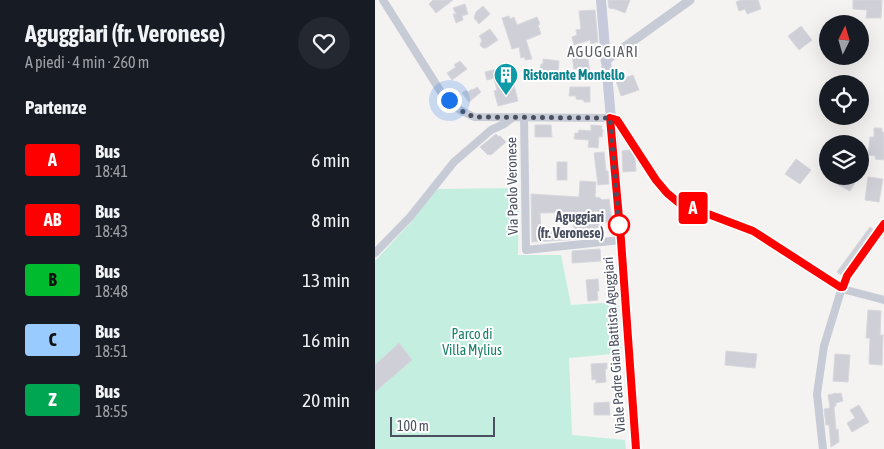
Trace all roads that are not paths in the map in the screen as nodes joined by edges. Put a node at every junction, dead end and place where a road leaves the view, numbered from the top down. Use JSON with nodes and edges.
{"nodes":[{"id":1,"x":383,"y":0,"type":"edge"},
{"id":2,"x":601,"y":0,"type":"edge"},
{"id":3,"x":690,"y":0,"type":"edge"},
{"id":4,"x":605,"y":61,"type":"junction"},
{"id":5,"x":524,"y":117,"type":"junction"},
{"id":6,"x":512,"y":118,"type":"junction"},
{"id":7,"x":610,"y":118,"type":"junction"},
{"id":8,"x":884,"y":224,"type":"edge"},
{"id":9,"x":621,"y":240,"type":"junction"},
{"id":10,"x":375,"y":253,"type":"edge"},
{"id":11,"x":843,"y":287,"type":"junction"},
{"id":12,"x":884,"y":300,"type":"edge"},
{"id":13,"x":636,"y":449,"type":"edge"},
{"id":14,"x":823,"y":449,"type":"edge"}],
"edges":[{"from":1,"to":6,"type":"street"},
{"from":2,"to":4,"type":"main road","name":"Viale Padre Gian Battista Aguggiari"},
{"from":3,"to":4,"type":"street"},
{"from":4,"to":7,"type":"main road","name":"Viale Padre Gian Battista Aguggiari"},
{"from":5,"to":6,"type":"street"},
{"from":5,"to":7,"type":"street"},
{"from":5,"to":9,"type":"street","name":"Via Paolo Veronese"},
{"from":6,"to":10,"type":"street"},
{"from":7,"to":9,"type":"main road","name":"Viale Padre Gian Battista Aguggiari"},
{"from":7,"to":11,"type":"street"},
{"from":8,"to":11,"type":"street"},
{"from":9,"to":13,"type":"main road","name":"Viale Padre Gian Battista Aguggiari"},
{"from":11,"to":12,"type":"street"},
{"from":11,"to":14,"type":"street"}]}
